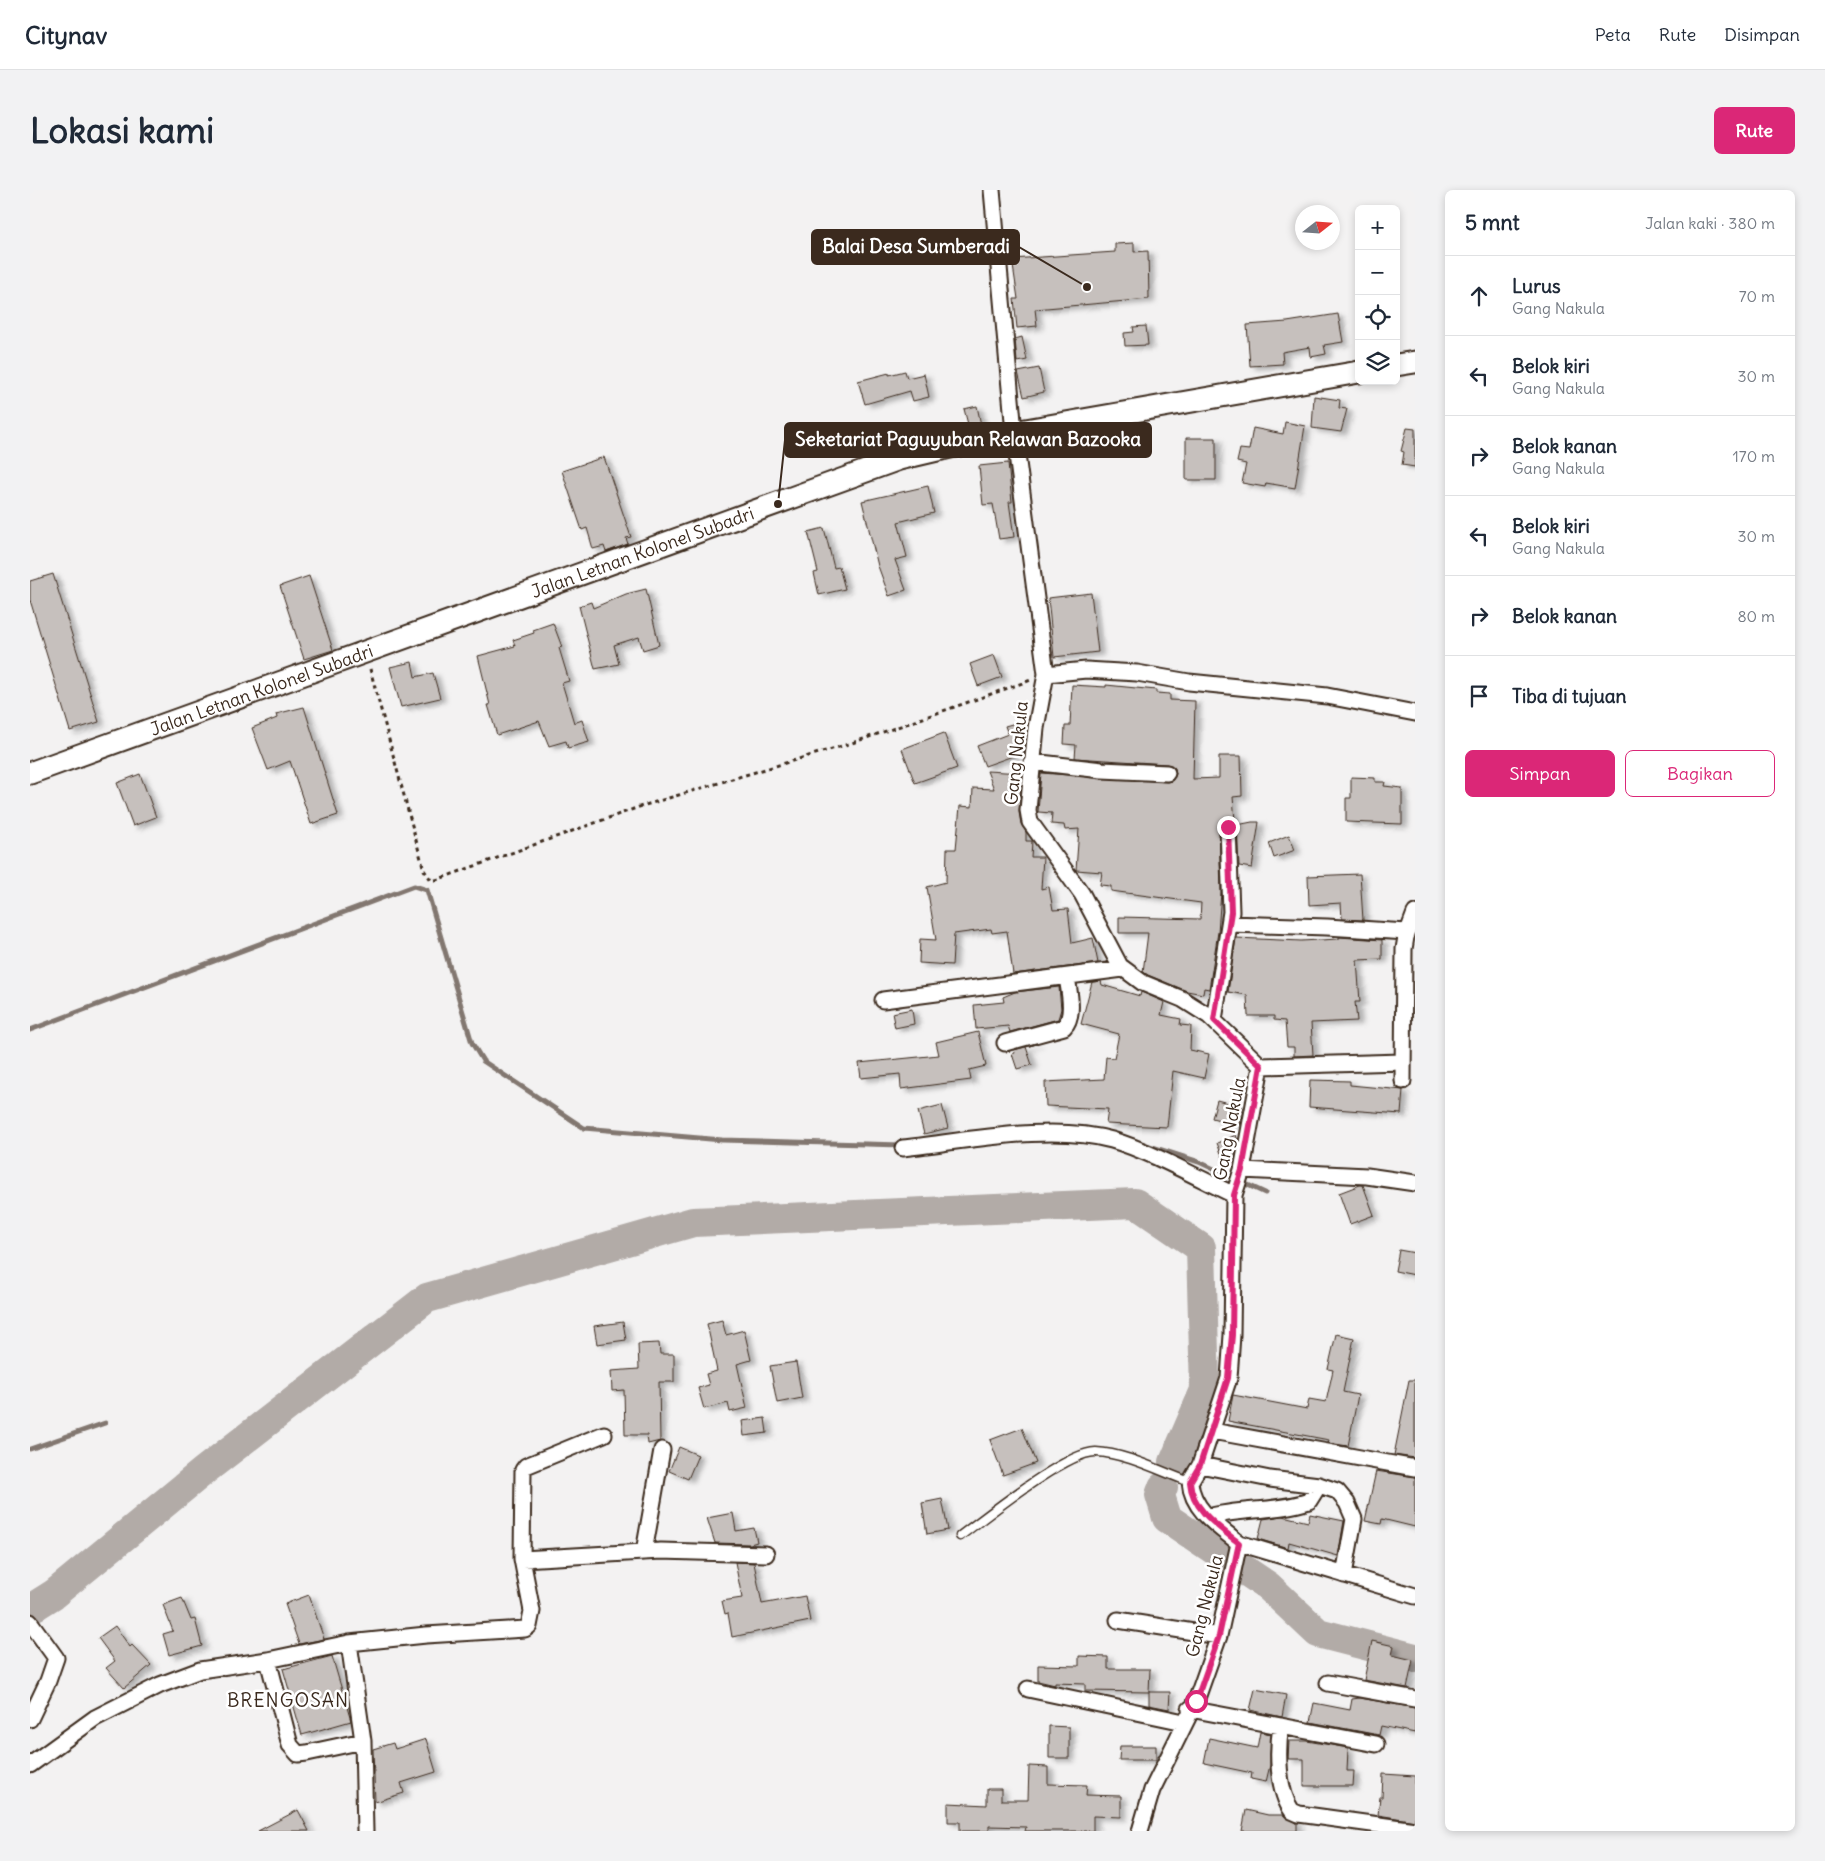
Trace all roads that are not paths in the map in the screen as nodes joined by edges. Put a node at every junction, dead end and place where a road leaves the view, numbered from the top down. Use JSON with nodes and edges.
{"nodes":[{"id":1,"x":992,"y":190,"type":"edge"},
{"id":2,"x":1415,"y":362,"type":"edge"},
{"id":3,"x":1400,"y":364,"type":"edge"},
{"id":4,"x":1355,"y":373,"type":"edge"},
{"id":5,"x":1014,"y":432,"type":"junction"},
{"id":6,"x":1046,"y":674,"type":"junction"},
{"id":7,"x":1415,"y":712,"type":"edge"},
{"id":8,"x":1032,"y":762,"type":"junction"},
{"id":9,"x":30,"y":773,"type":"edge"},
{"id":10,"x":1167,"y":773,"type":"dead end"},
{"id":11,"x":1228,"y":827,"type":"dead end"},
{"id":12,"x":1415,"y":913,"type":"edge"},
{"id":13,"x":1229,"y":924,"type":"junction"},
{"id":14,"x":1407,"y":932,"type":"junction"},
{"id":15,"x":1123,"y":969,"type":"junction"},
{"id":16,"x":1067,"y":977,"type":"junction"},
{"id":17,"x":882,"y":1000,"type":"dead end"},
{"id":18,"x":1214,"y":1020,"type":"junction"},
{"id":19,"x":1409,"y":1028,"type":"edge"},
{"id":20,"x":1005,"y":1043,"type":"dead end"},
{"id":21,"x":1402,"y":1062,"type":"junction"},
{"id":22,"x":1261,"y":1066,"type":"junction"},
{"id":23,"x":1403,"y":1081,"type":"dead end"},
{"id":24,"x":903,"y":1148,"type":"dead end"},
{"id":25,"x":1241,"y":1173,"type":"junction"},
{"id":26,"x":1415,"y":1183,"type":"edge"},
{"id":27,"x":1235,"y":1193,"type":"junction"},
{"id":28,"x":1212,"y":1431,"type":"junction"},
{"id":29,"x":604,"y":1434,"type":"dead end"},
{"id":30,"x":662,"y":1450,"type":"dead end"},
{"id":31,"x":1200,"y":1465,"type":"junction"},
{"id":32,"x":1415,"y":1468,"type":"edge"},
{"id":33,"x":1190,"y":1482,"type":"junction"},
{"id":34,"x":1319,"y":1485,"type":"junction"},
{"id":35,"x":1208,"y":1517,"type":"junction"},
{"id":36,"x":960,"y":1536,"type":"dead end"},
{"id":37,"x":644,"y":1552,"type":"junction"},
{"id":38,"x":766,"y":1554,"type":"dead end"},
{"id":39,"x":1237,"y":1555,"type":"junction"},
{"id":40,"x":522,"y":1559,"type":"junction"},
{"id":41,"x":1344,"y":1575,"type":"junction"},
{"id":42,"x":1415,"y":1596,"type":"edge"},
{"id":43,"x":1118,"y":1620,"type":"dead end"},
{"id":44,"x":30,"y":1622,"type":"edge"},
{"id":45,"x":1219,"y":1636,"type":"junction"},
{"id":46,"x":349,"y":1643,"type":"junction"},
{"id":47,"x":268,"y":1660,"type":"junction"},
{"id":48,"x":1328,"y":1682,"type":"dead end"},
{"id":49,"x":1028,"y":1689,"type":"dead end"},
{"id":50,"x":1415,"y":1700,"type":"edge"},
{"id":51,"x":1187,"y":1716,"type":"junction"},
{"id":52,"x":30,"y":1719,"type":"edge"},
{"id":53,"x":1281,"y":1726,"type":"junction"},
{"id":54,"x":363,"y":1741,"type":"junction"},
{"id":55,"x":1376,"y":1744,"type":"dead end"},
{"id":56,"x":30,"y":1765,"type":"edge"},
{"id":57,"x":1415,"y":1830,"type":"edge"},
{"id":58,"x":365,"y":1831,"type":"edge"},
{"id":59,"x":1140,"y":1831,"type":"edge"}],
"edges":[{"from":1,"to":5,"type":"street","name":"Gang Nakula"},
{"from":2,"to":3,"type":"main road"},
{"from":4,"to":5,"type":"main road","name":"Jalan Letnan Kolonel Subadri"},
{"from":5,"to":6,"type":"street","name":"Gang Nakula"},
{"from":5,"to":9,"type":"main road","name":"Jalan Letnan Kolonel Subadri"},
{"from":6,"to":7,"type":"street"},
{"from":6,"to":8,"type":"street","name":"Gang Nakula"},
{"from":8,"to":10,"type":"street"},
{"from":8,"to":15,"type":"street","name":"Gang Nakula"},
{"from":11,"to":13,"type":"street"},
{"from":12,"to":14,"type":"street"},
{"from":13,"to":14,"type":"street"},
{"from":13,"to":18,"type":"street"},
{"from":14,"to":19,"type":"street"},
{"from":15,"to":16,"type":"street"},
{"from":15,"to":18,"type":"street","name":"Gang Nakula"},
{"from":16,"to":17,"type":"street"},
{"from":16,"to":20,"type":"street"},
{"from":18,"to":22,"type":"street","name":"Gang Nakula"},
{"from":19,"to":21,"type":"street"},
{"from":21,"to":22,"type":"street"},
{"from":21,"to":23,"type":"street"},
{"from":22,"to":25,"type":"street","name":"Gang Nakula"},
{"from":24,"to":27,"type":"street"},
{"from":25,"to":26,"type":"street"},
{"from":25,"to":27,"type":"street","name":"Gang Nakula"},
{"from":27,"to":28,"type":"street","name":"Gang Nakula"},
{"from":28,"to":31,"type":"street","name":"Gang Nakula"},
{"from":28,"to":32,"type":"street"},
{"from":29,"to":40,"type":"street"},
{"from":30,"to":37,"type":"street"},
{"from":31,"to":33,"type":"street","name":"Gang Nakula"},
{"from":31,"to":34,"type":"street"},
{"from":33,"to":35,"type":"street","name":"Gang Nakula"},
{"from":33,"to":36,"type":"lane"},
{"from":34,"to":35,"type":"street"},
{"from":34,"to":41,"type":"street"},
{"from":35,"to":39,"type":"street","name":"Gang Nakula"},
{"from":37,"to":38,"type":"street"},
{"from":37,"to":40,"type":"street"},
{"from":39,"to":41,"type":"street"},
{"from":39,"to":45,"type":"street","name":"Gang Nakula"},
{"from":40,"to":46,"type":"street"},
{"from":41,"to":42,"type":"street"},
{"from":43,"to":45,"type":"street"},
{"from":44,"to":52,"type":"street"},
{"from":45,"to":51,"type":"street","name":"Gang Nakula"},
{"from":46,"to":47,"type":"street"},
{"from":46,"to":54,"type":"street"},
{"from":47,"to":54,"type":"street"},
{"from":47,"to":56,"type":"street"},
{"from":48,"to":50,"type":"street"},
{"from":49,"to":51,"type":"street"},
{"from":51,"to":53,"type":"street"},
{"from":51,"to":59,"type":"street","name":"Gang Nakula"},
{"from":53,"to":55,"type":"street"},
{"from":53,"to":57,"type":"street"},
{"from":54,"to":58,"type":"street"}]}
